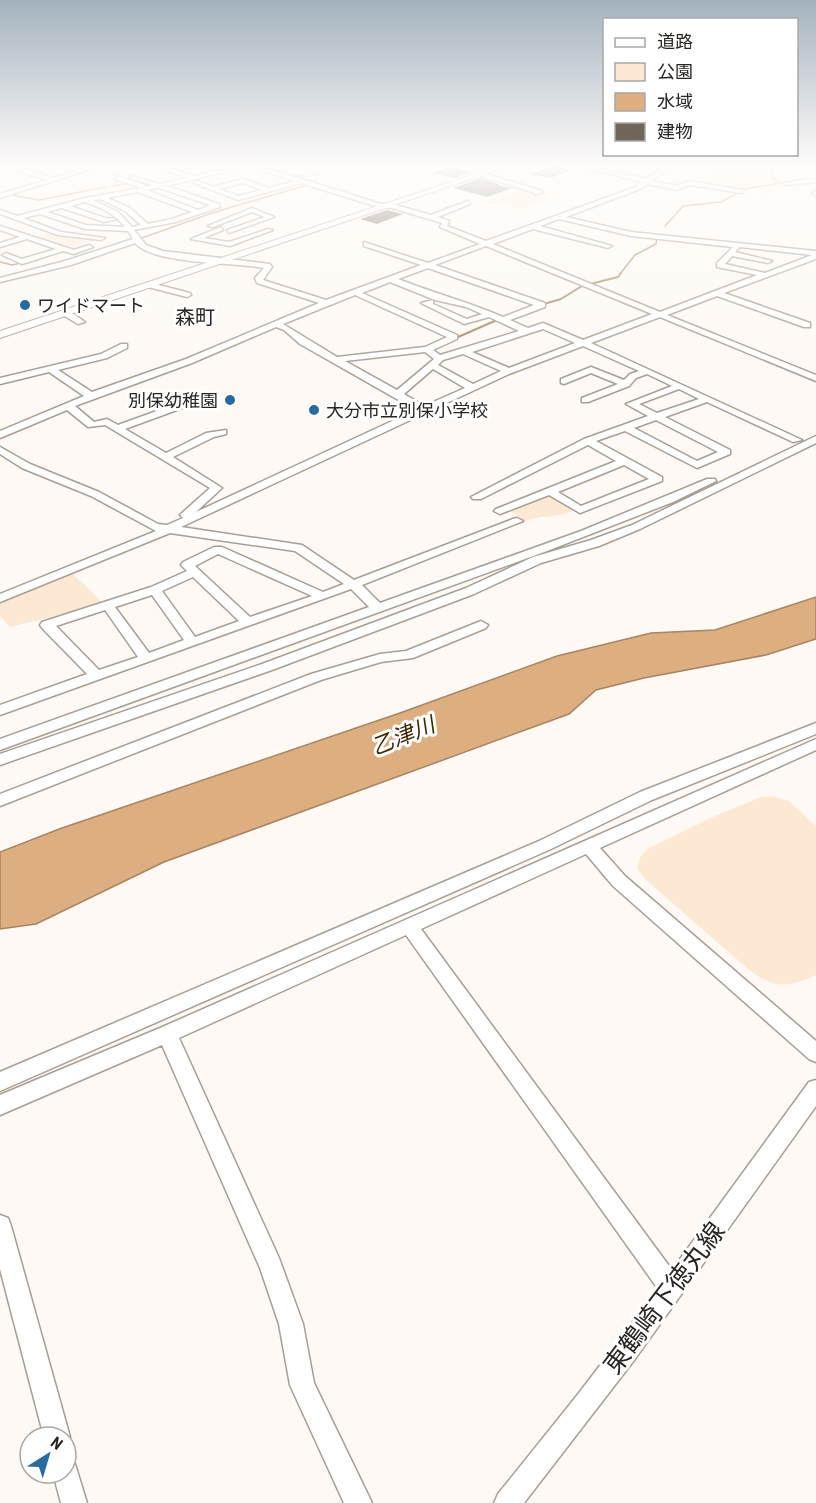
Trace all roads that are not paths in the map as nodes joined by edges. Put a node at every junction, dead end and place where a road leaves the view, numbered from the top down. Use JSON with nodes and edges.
{"nodes":[{"id":1,"x":17,"y":234,"type":"edge"},
{"id":2,"x":35,"y":234,"type":"edge"},
{"id":3,"x":64,"y":234,"type":"edge"},
{"id":4,"x":133,"y":234,"type":"edge"},
{"id":5,"x":211,"y":234,"type":"edge"},
{"id":6,"x":237,"y":234,"type":"edge"},
{"id":7,"x":259,"y":234,"type":"edge"},
{"id":8,"x":301,"y":234,"type":"edge"},
{"id":9,"x":463,"y":234,"type":"edge"},
{"id":10,"x":515,"y":234,"type":"edge"},
{"id":11,"x":563,"y":234,"type":"joint"},
{"id":12,"x":632,"y":234,"type":"edge"},
{"id":13,"x":25,"y":237,"type":"junction"},
{"id":14,"x":115,"y":238,"type":"junction"},
{"id":15,"x":249,"y":238,"type":"junction"},
{"id":16,"x":553,"y":238,"type":"dead end"},
{"id":17,"x":136,"y":240,"type":"junction"},
{"id":18,"x":45,"y":243,"type":"junction"},
{"id":19,"x":0,"y":244,"type":"edge"},
{"id":20,"x":271,"y":244,"type":"junction"},
{"id":21,"x":367,"y":244,"type":"dead end"},
{"id":22,"x":489,"y":244,"type":"junction"},
{"id":23,"x":608,"y":246,"type":"dead end"},
{"id":24,"x":737,"y":246,"type":"junction"},
{"id":25,"x":65,"y":248,"type":"junction"},
{"id":26,"x":26,"y":249,"type":"dead end"},
{"id":27,"x":780,"y":250,"type":"junction"},
{"id":28,"x":16,"y":252,"type":"dead end"},
{"id":29,"x":730,"y":253,"type":"junction"},
{"id":30,"x":816,"y":255,"type":"edge"},
{"id":31,"x":3,"y":256,"type":"edge"},
{"id":32,"x":220,"y":261,"type":"junction"},
{"id":33,"x":768,"y":261,"type":"junction"},
{"id":34,"x":428,"y":265,"type":"junction"},
{"id":35,"x":755,"y":273,"type":"junction"},
{"id":36,"x":766,"y":275,"type":"junction"},
{"id":37,"x":390,"y":279,"type":"junction"},
{"id":38,"x":0,"y":280,"type":"edge"},
{"id":39,"x":151,"y":285,"type":"junction"},
{"id":40,"x":354,"y":292,"type":"junction"},
{"id":41,"x":716,"y":293,"type":"junction"},
{"id":42,"x":187,"y":295,"type":"dead end"},
{"id":43,"x":438,"y":298,"type":"junction"},
{"id":44,"x":326,"y":303,"type":"junction"},
{"id":45,"x":66,"y":313,"type":"junction"},
{"id":46,"x":489,"y":314,"type":"junction"},
{"id":47,"x":656,"y":314,"type":"junction"},
{"id":48,"x":503,"y":320,"type":"junction"},
{"id":49,"x":793,"y":321,"type":"junction"},
{"id":50,"x":81,"y":322,"type":"dead end"},
{"id":51,"x":274,"y":324,"type":"junction"},
{"id":52,"x":807,"y":325,"type":"dead end"},
{"id":53,"x":776,"y":328,"type":"dead end"},
{"id":54,"x":527,"y":331,"type":"junction"},
{"id":55,"x":0,"y":335,"type":"edge"},
{"id":56,"x":111,"y":338,"type":"dead end"},
{"id":57,"x":582,"y":343,"type":"junction"},
{"id":58,"x":428,"y":349,"type":"junction"},
{"id":59,"x":463,"y":351,"type":"junction"},
{"id":60,"x":334,"y":360,"type":"junction"},
{"id":61,"x":436,"y":362,"type":"junction"},
{"id":62,"x":52,"y":370,"type":"junction"},
{"id":63,"x":508,"y":371,"type":"junction"},
{"id":64,"x":647,"y":371,"type":"junction"},
{"id":65,"x":816,"y":378,"type":"edge"},
{"id":66,"x":0,"y":381,"type":"edge"},
{"id":67,"x":626,"y":384,"type":"junction"},
{"id":68,"x":471,"y":387,"type":"junction"},
{"id":69,"x":677,"y":387,"type":"junction"},
{"id":70,"x":398,"y":394,"type":"junction"},
{"id":71,"x":599,"y":395,"type":"junction"},
{"id":72,"x":91,"y":396,"type":"junction"},
{"id":73,"x":707,"y":399,"type":"junction"},
{"id":74,"x":585,"y":400,"type":"dead end"},
{"id":75,"x":193,"y":401,"type":"dead end"},
{"id":76,"x":69,"y":406,"type":"junction"},
{"id":77,"x":423,"y":410,"type":"junction"},
{"id":78,"x":657,"y":416,"type":"junction"},
{"id":79,"x":118,"y":428,"type":"junction"},
{"id":80,"x":626,"y":428,"type":"junction"},
{"id":81,"x":222,"y":432,"type":"dead end"},
{"id":82,"x":816,"y":432,"type":"edge"},
{"id":83,"x":0,"y":435,"type":"edge"},
{"id":84,"x":816,"y":439,"type":"edge"},
{"id":85,"x":797,"y":440,"type":"junction"},
{"id":86,"x":588,"y":441,"type":"junction"},
{"id":87,"x":0,"y":450,"type":"edge"},
{"id":88,"x":166,"y":456,"type":"junction"},
{"id":89,"x":625,"y":461,"type":"junction"},
{"id":90,"x":549,"y":491,"type":"junction"},
{"id":91,"x":500,"y":511,"type":"junction"},
{"id":92,"x":171,"y":527,"type":"junction"},
{"id":93,"x":195,"y":572,"type":"junction"},
{"id":94,"x":354,"y":585,"type":"junction"},
{"id":95,"x":155,"y":590,"type":"junction"},
{"id":96,"x":323,"y":597,"type":"junction"},
{"id":97,"x":0,"y":598,"type":"edge"},
{"id":98,"x":108,"y":606,"type":"junction"},
{"id":99,"x":378,"y":608,"type":"junction"},
{"id":100,"x":249,"y":623,"type":"junction"},
{"id":101,"x":481,"y":625,"type":"dead end"},
{"id":102,"x":192,"y":642,"type":"junction"},
{"id":103,"x":146,"y":658,"type":"junction"},
{"id":104,"x":96,"y":675,"type":"junction"},
{"id":105,"x":0,"y":710,"type":"edge"},
{"id":106,"x":816,"y":728,"type":"edge"},
{"id":107,"x":816,"y":744,"type":"edge"},
{"id":108,"x":0,"y":745,"type":"edge"},
{"id":109,"x":0,"y":760,"type":"edge"},
{"id":110,"x":0,"y":800,"type":"edge"},
{"id":111,"x":589,"y":846,"type":"junction"},
{"id":112,"x":409,"y":926,"type":"junction"},
{"id":113,"x":167,"y":1034,"type":"junction"},
{"id":114,"x":816,"y":1053,"type":"edge"},
{"id":115,"x":0,"y":1082,"type":"edge"},
{"id":116,"x":816,"y":1089,"type":"edge"},
{"id":117,"x":0,"y":1105,"type":"edge"},
{"id":118,"x":0,"y":1226,"type":"edge"},
{"id":119,"x":672,"y":1289,"type":"junction"},
{"id":120,"x":54,"y":1425,"type":"edge"},
{"id":121,"x":69,"y":1485,"type":"edge"},
{"id":122,"x":74,"y":1503,"type":"edge"},
{"id":123,"x":359,"y":1503,"type":"edge"},
{"id":124,"x":507,"y":1503,"type":"edge"}],
"edges":[{"from":1,"to":13,"type":"street"},
{"from":2,"to":13,"type":"street"},
{"from":3,"to":14,"type":"street"},
{"from":4,"to":17,"type":"street"},
{"from":5,"to":15,"type":"street"},
{"from":6,"to":15,"type":"street"},
{"from":7,"to":15,"type":"street"},
{"from":8,"to":20,"type":"main road"},
{"from":9,"to":22,"type":"street"},
{"from":10,"to":22,"type":"street"},
{"from":11,"to":16,"type":"street"},
{"from":11,"to":23,"type":"street"},
{"from":12,"to":24,"type":"street"},
{"from":13,"to":18,"type":"street"},
{"from":13,"to":19,"type":"street"},
{"from":14,"to":17,"type":"street"},
{"from":14,"to":25,"type":"street"},
{"from":15,"to":20,"type":"street"},
{"from":17,"to":32,"type":"street"},
{"from":17,"to":38,"type":"street"},
{"from":18,"to":25,"type":"street"},
{"from":18,"to":26,"type":"street"},
{"from":20,"to":32,"type":"main road"},
{"from":21,"to":34,"type":"street"},
{"from":22,"to":34,"type":"street"},
{"from":22,"to":47,"type":"street"},
{"from":24,"to":27,"type":"street"},
{"from":24,"to":29,"type":"street"},
{"from":25,"to":31,"type":"street"},
{"from":27,"to":30,"type":"street"},
{"from":27,"to":33,"type":"street"},
{"from":28,"to":31,"type":"street"},
{"from":29,"to":33,"type":"street"},
{"from":29,"to":35,"type":"street"},
{"from":30,"to":36,"type":"street"},
{"from":32,"to":39,"type":"main road"},
{"from":32,"to":44,"type":"street"},
{"from":33,"to":35,"type":"street"},
{"from":34,"to":37,"type":"street"},
{"from":34,"to":48,"type":"street"},
{"from":35,"to":36,"type":"street"},
{"from":36,"to":41,"type":"street"},
{"from":37,"to":40,"type":"street"},
{"from":37,"to":43,"type":"street"},
{"from":39,"to":42,"type":"street"},
{"from":39,"to":45,"type":"main road"},
{"from":40,"to":44,"type":"street"},
{"from":40,"to":58,"type":"street"},
{"from":41,"to":47,"type":"street"},
{"from":41,"to":49,"type":"street"},
{"from":43,"to":46,"type":"street"},
{"from":43,"to":46,"type":"street"},
{"from":44,"to":51,"type":"street"},
{"from":45,"to":50,"type":"street"},
{"from":45,"to":55,"type":"main road"},
{"from":46,"to":48,"type":"street"},
{"from":47,"to":57,"type":"street"},
{"from":47,"to":65,"type":"street"},
{"from":48,"to":54,"type":"street"},
{"from":49,"to":52,"type":"street"},
{"from":49,"to":53,"type":"street"},
{"from":51,"to":60,"type":"street"},
{"from":51,"to":72,"type":"street"},
{"from":54,"to":57,"type":"street"},
{"from":54,"to":59,"type":"street"},
{"from":56,"to":62,"type":"street"},
{"from":57,"to":63,"type":"street"},
{"from":57,"to":64,"type":"street"},
{"from":58,"to":60,"type":"street"},
{"from":58,"to":61,"type":"street"},
{"from":59,"to":61,"type":"street"},
{"from":59,"to":63,"type":"street"},
{"from":60,"to":70,"type":"street"},
{"from":61,"to":68,"type":"street"},
{"from":61,"to":70,"type":"street"},
{"from":62,"to":66,"type":"street"},
{"from":62,"to":72,"type":"street"},
{"from":63,"to":68,"type":"street"},
{"from":64,"to":67,"type":"street"},
{"from":64,"to":69,"type":"street"},
{"from":67,"to":71,"type":"street"},
{"from":67,"to":71,"type":"street"},
{"from":68,"to":77,"type":"street"},
{"from":69,"to":73,"type":"street"},
{"from":69,"to":78,"type":"street"},
{"from":70,"to":77,"type":"street"},
{"from":71,"to":74,"type":"street"},
{"from":72,"to":76,"type":"street"},
{"from":73,"to":78,"type":"street"},
{"from":73,"to":85,"type":"street"},
{"from":75,"to":79,"type":"street"},
{"from":76,"to":79,"type":"street"},
{"from":76,"to":83,"type":"street"},
{"from":77,"to":92,"type":"street"},
{"from":78,"to":80,"type":"street"},
{"from":78,"to":80,"type":"street"},
{"from":79,"to":88,"type":"street"},
{"from":80,"to":86,"type":"street"},
{"from":81,"to":88,"type":"street"},
{"from":82,"to":85,"type":"street"},
{"from":84,"to":109,"type":"street"},
{"from":85,"to":99,"type":"street"},
{"from":86,"to":89,"type":"street"},
{"from":86,"to":91,"type":"street"},
{"from":87,"to":92,"type":"street"},
{"from":88,"to":92,"type":"street"},
{"from":89,"to":90,"type":"street"},
{"from":89,"to":90,"type":"street"},
{"from":90,"to":91,"type":"street"},
{"from":91,"to":94,"type":"street"},
{"from":92,"to":94,"type":"street"},
{"from":92,"to":97,"type":"street"},
{"from":93,"to":95,"type":"street"},
{"from":93,"to":96,"type":"street"},
{"from":93,"to":100,"type":"street"},
{"from":94,"to":96,"type":"street"},
{"from":94,"to":99,"type":"street"},
{"from":95,"to":98,"type":"street"},
{"from":95,"to":102,"type":"street"},
{"from":96,"to":100,"type":"street"},
{"from":98,"to":103,"type":"street"},
{"from":98,"to":104,"type":"street"},
{"from":99,"to":108,"type":"street"},
{"from":100,"to":102,"type":"street"},
{"from":101,"to":110,"type":"street"},
{"from":102,"to":103,"type":"street"},
{"from":103,"to":104,"type":"street"},
{"from":104,"to":105,"type":"street"},
{"from":106,"to":115,"type":"street"},
{"from":107,"to":111,"type":"street"},
{"from":111,"to":112,"type":"street"},
{"from":111,"to":114,"type":"street"},
{"from":112,"to":113,"type":"street"},
{"from":112,"to":119,"type":"street"},
{"from":113,"to":117,"type":"street"},
{"from":113,"to":123,"type":"street"},
{"from":116,"to":119,"type":"street","name":"東鶴崎下徳丸線"},
{"from":118,"to":120,"type":"street"},
{"from":119,"to":124,"type":"street","name":"東鶴崎下徳丸線"},
{"from":121,"to":122,"type":"street"}]}
